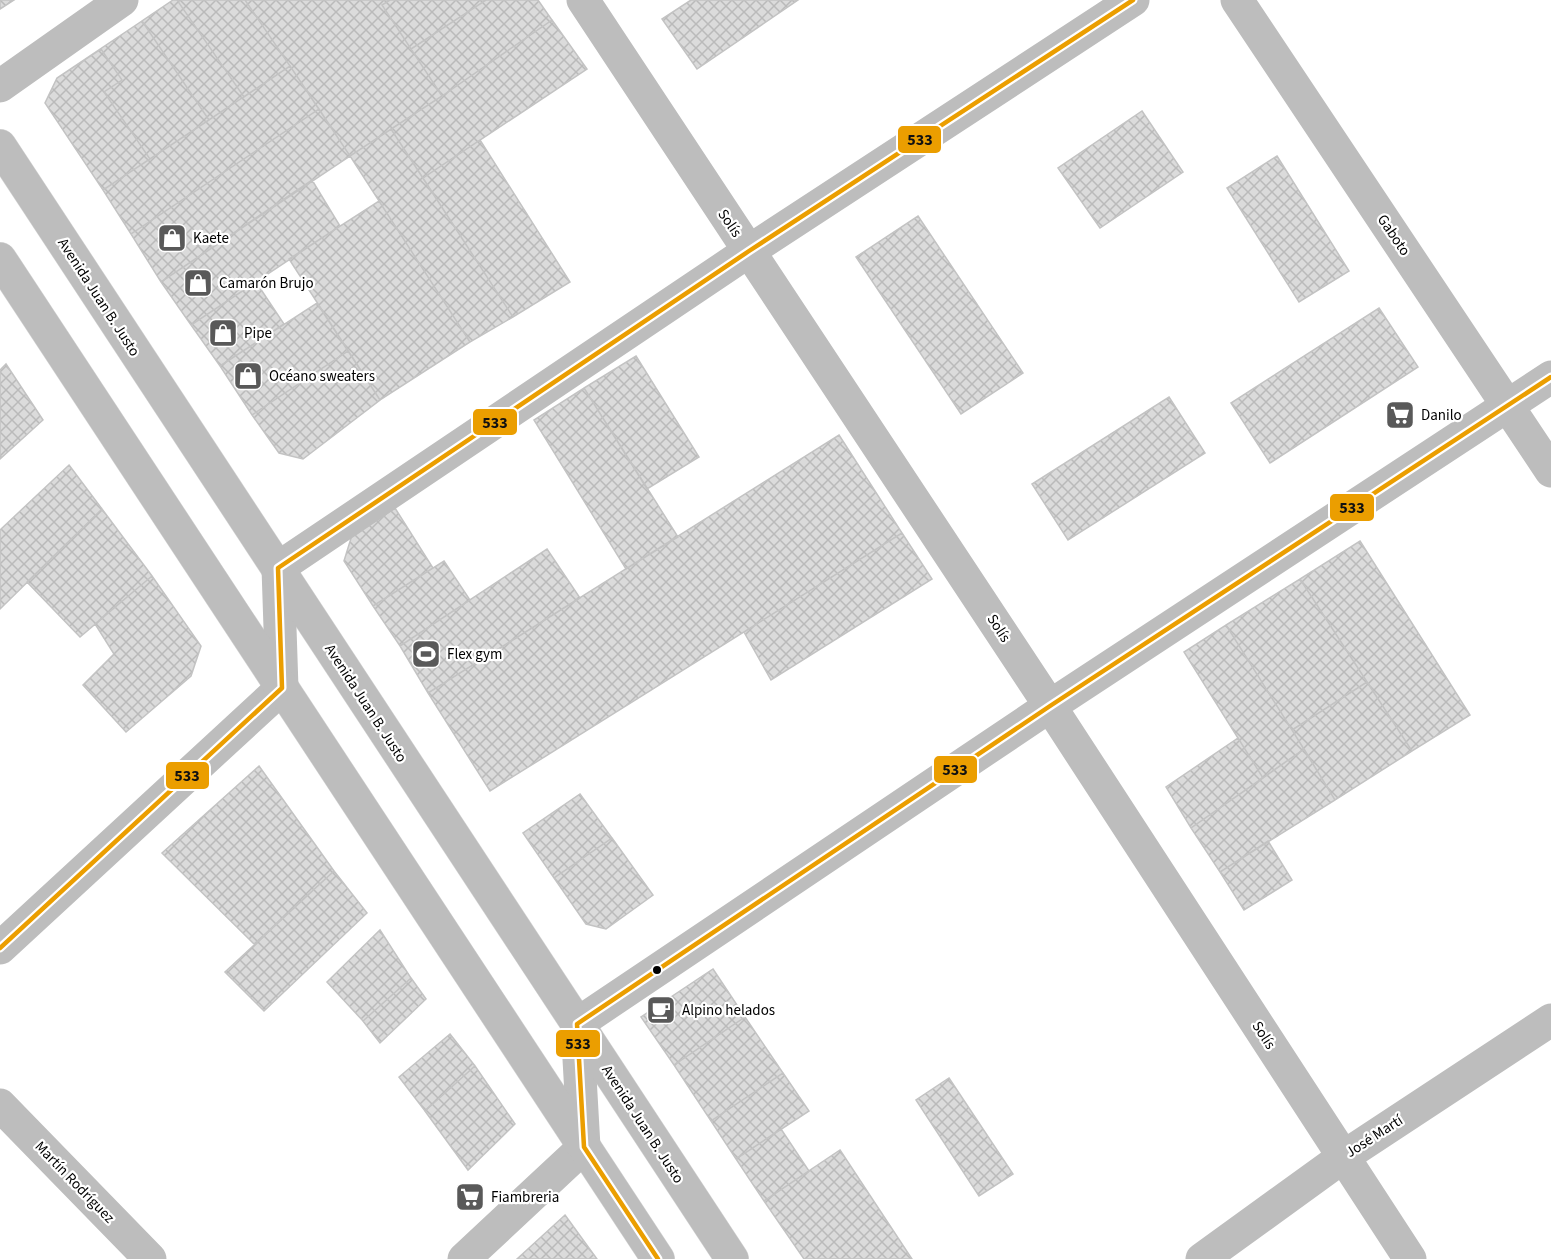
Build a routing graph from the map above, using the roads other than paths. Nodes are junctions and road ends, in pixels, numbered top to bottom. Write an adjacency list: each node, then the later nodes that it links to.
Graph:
1 (122, 0): 5 (street)
2 (583, 0): 7 (street, Solís)
3 (1133, 0): 7 (street)
4 (1237, 0): 10 (street, Gaboto)
5 (0, 86)
6 (0, 146): 12 (street, Avenida Juan B. Justo)
7 (749, 251): 12 (street); 14 (street, Solís)
8 (0, 259): 13 (street)
9 (1551, 377): 10 (street)
10 (1508, 405): 11 (street, Gaboto); 14 (street)
11 (1551, 471)
12 (278, 568): 13 (street); 17 (street, Avenida Juan B. Justo)
13 (282, 688): 15 (street); 19 (street)
14 (1050, 706): 17 (street); 20 (street, Solís)
15 (0, 948)
16 (1551, 1020): 20 (street, José Martí)
17 (577, 1024): 19 (street); 24 (street, Avenida Juan B. Justo)
18 (0, 1105): 21 (street, Martín Rodríguez)
19 (584, 1147): 22 (street); 23 (street)
20 (1343, 1157): 25 (street, José Martí); 26 (street, Solís)
21 (150, 1259)
22 (464, 1259)
23 (658, 1259)
24 (732, 1259)
25 (1202, 1259)
26 (1410, 1259)

